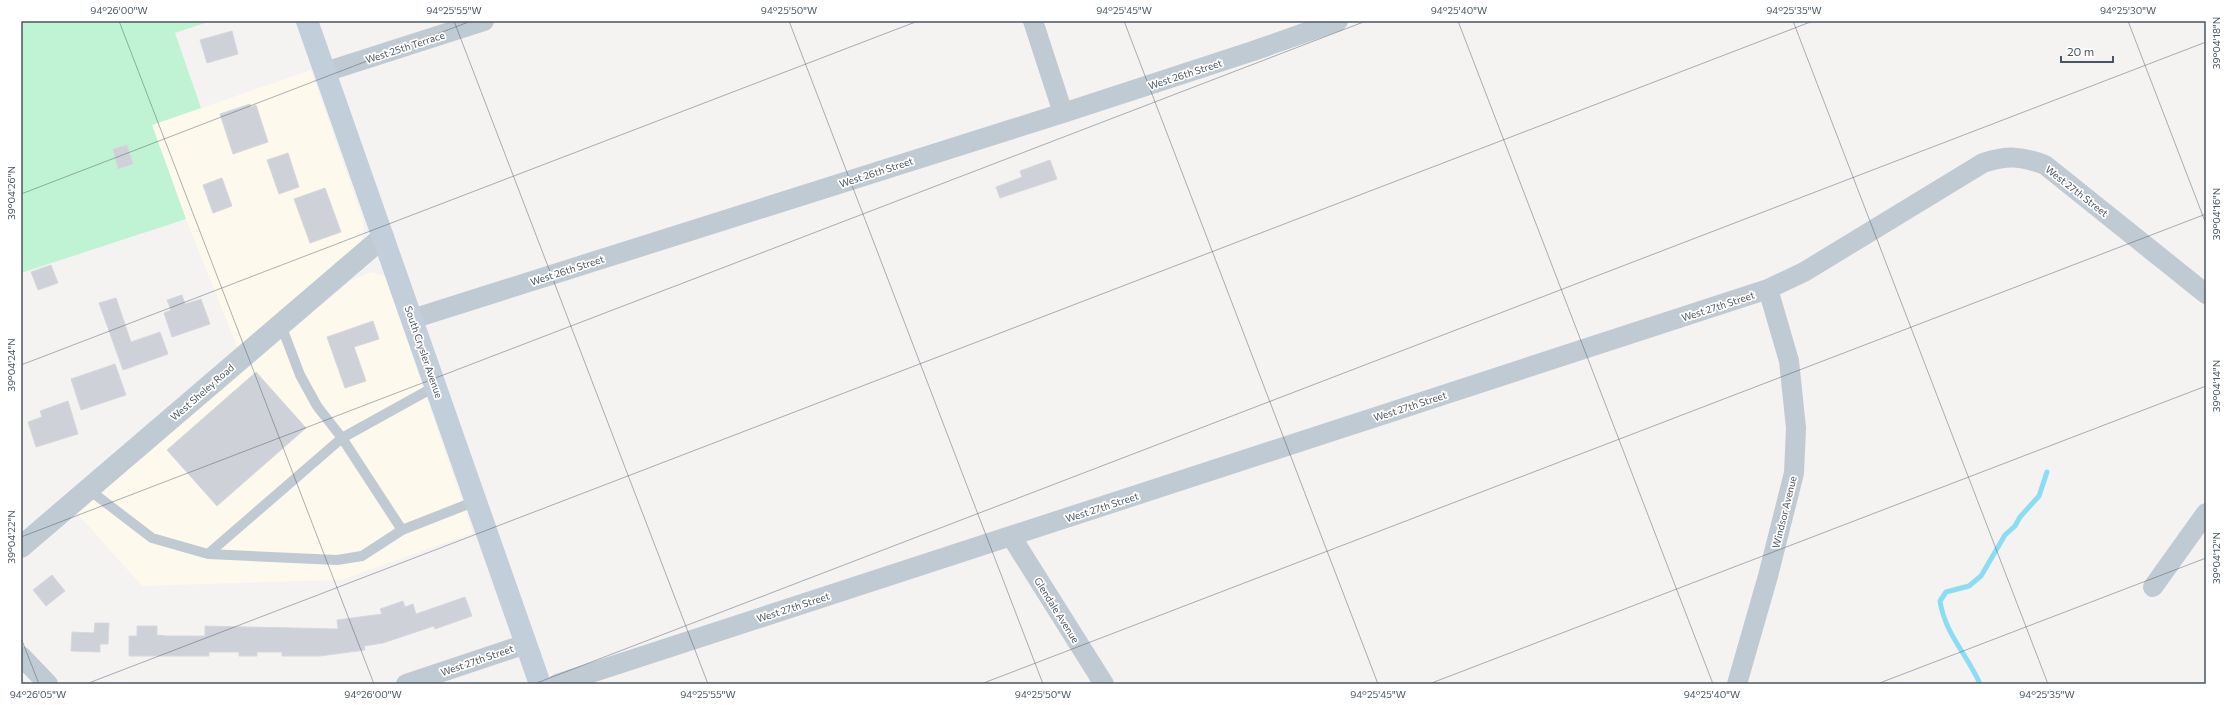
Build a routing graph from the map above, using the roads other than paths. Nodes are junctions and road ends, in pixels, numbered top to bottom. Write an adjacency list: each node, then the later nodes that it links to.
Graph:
1 (307, 21): 5 (main road, South Crysler Avenue)
2 (484, 21): 5 (street, West 25th Terrace)
3 (1033, 21): 6 (street)
4 (1338, 21): 6 (street, West 26th Street)
5 (326, 72): 7 (main road, South Crysler Avenue)
6 (1063, 113): 10 (street, West 26th Street)
7 (383, 237): 10 (main road, South Crysler Avenue); 11 (street, West Sheley Road)
8 (1768, 289): 9 (street, West 27th Street); 18 (street, West 27th Street); 29 (street, Windsor Avenue)
9 (2206, 294)
10 (412, 319): 12 (main road, South Crysler Avenue)
11 (281, 325): 13 (lane); 14 (street, West Sheley Road)
12 (436, 386): 13 (lane); 15 (main road, South Crysler Avenue)
13 (342, 438): 17 (lane); 20 (lane)
14 (88, 489): 19 (street, West Sheley Road); 20 (lane)
15 (476, 501): 17 (lane); 22 (main road, South Crysler Avenue)
16 (2206, 513): 21 (street)
17 (402, 530): 20 (lane)
18 (1011, 536): 27 (street, West 27th Street); 28 (street, Glendale Avenue)
19 (21, 547)
20 (208, 554)
21 (2153, 587)
22 (526, 644): 25 (street, West 27th Street); 26 (main road, South Crysler Avenue)
23 (21, 656): 24 (street)
24 (48, 684)
25 (406, 684)
26 (540, 684)
27 (557, 684)
28 (1104, 684)
29 (1737, 684)

